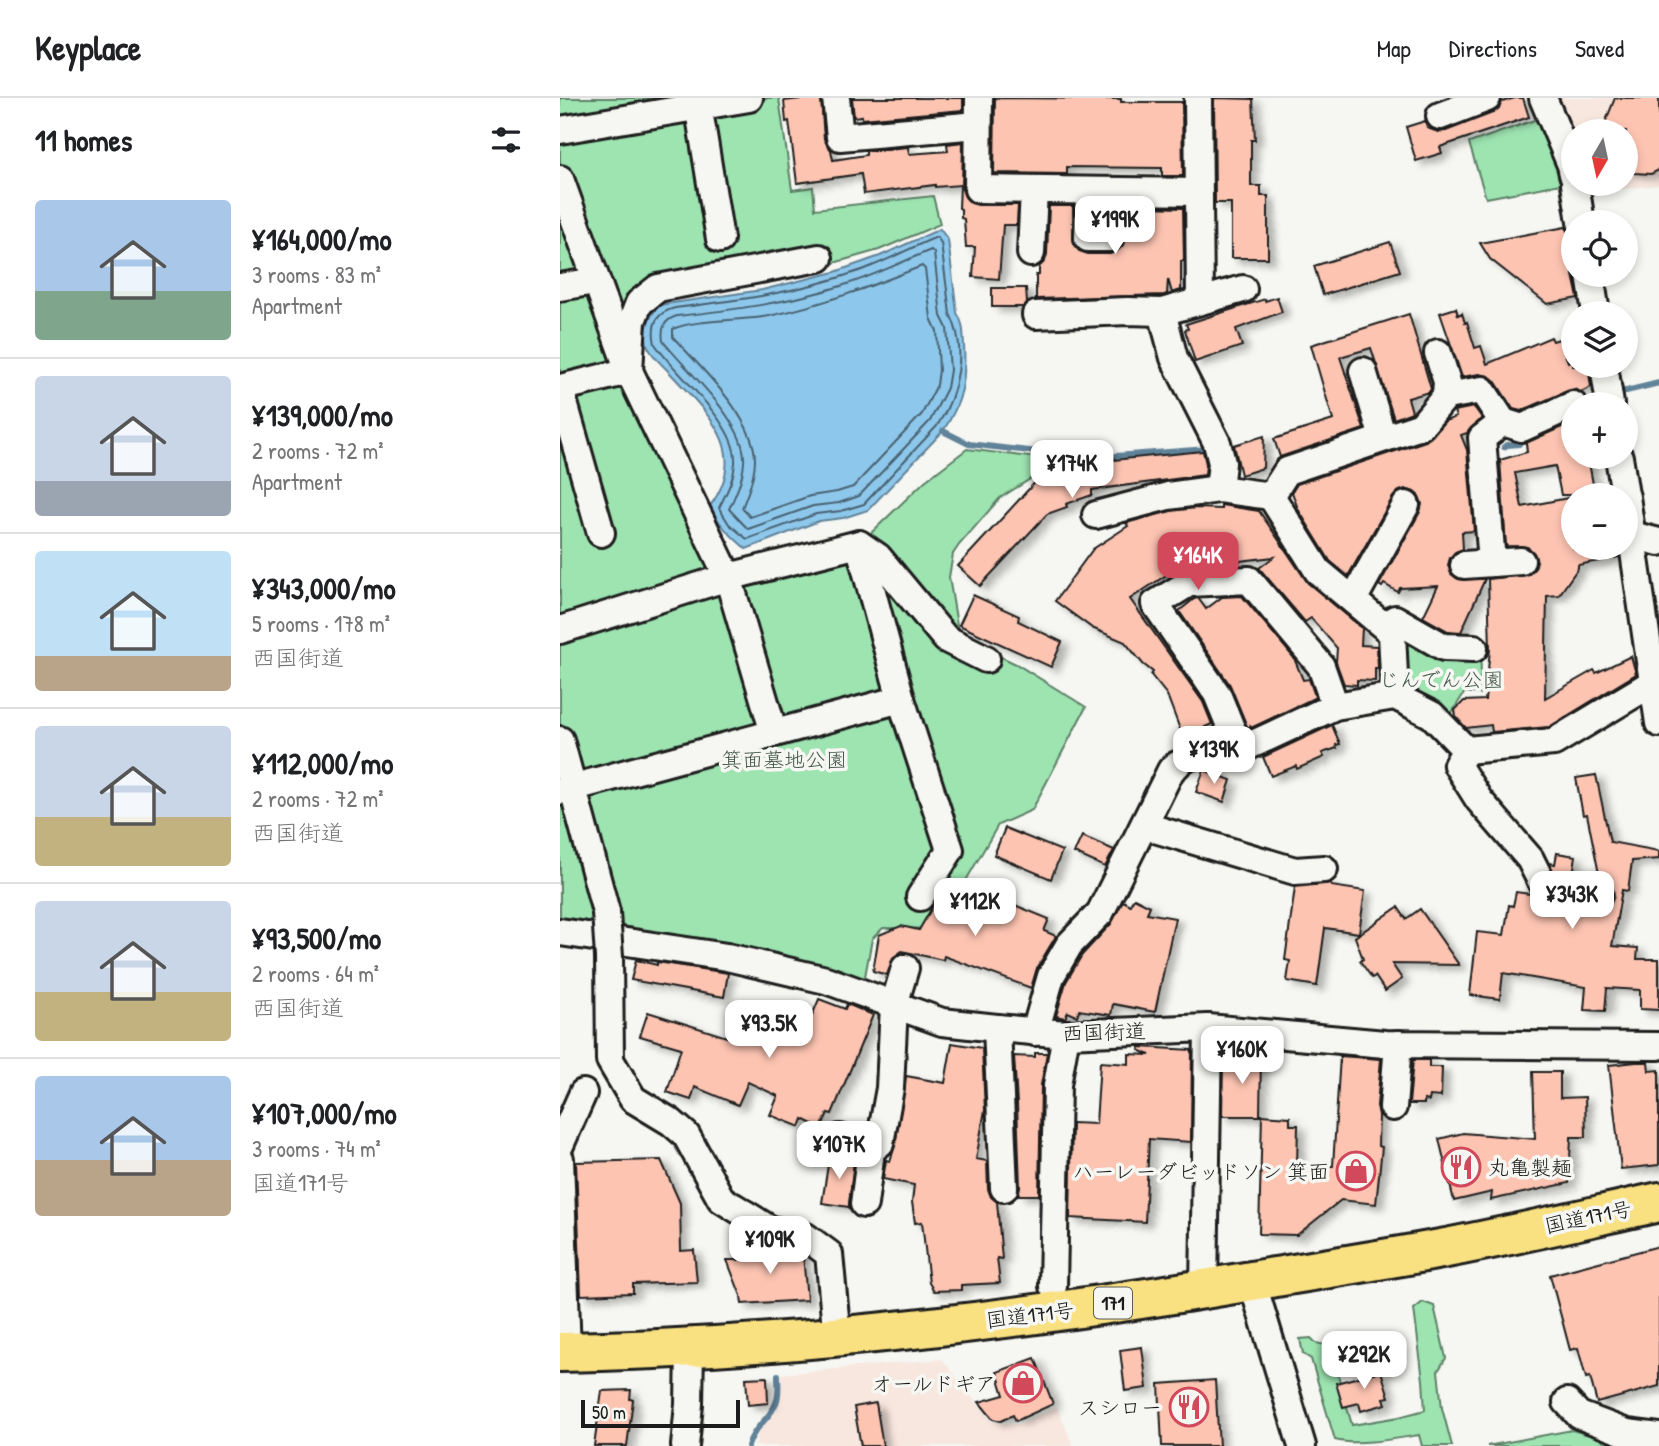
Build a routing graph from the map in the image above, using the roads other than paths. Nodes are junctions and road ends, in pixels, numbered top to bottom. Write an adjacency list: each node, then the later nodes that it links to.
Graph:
1 (749, 98): 7 (street)
2 (836, 98): 9 (street)
3 (979, 98): 9 (street)
4 (1198, 98): 15 (street)
5 (1487, 98): 8 (street)
6 (1543, 98): 11 (street)
7 (698, 102): 10 (street); 17 (street)
8 (1440, 116)
9 (978, 125): 13 (street)
10 (560, 130)
11 (1561, 140)
12 (560, 179): 20 (street)
13 (1034, 190): 14 (street); 18 (street)
14 (1089, 191): 15 (street); 16 (street)
15 (1198, 192): 23 (street)
16 (1109, 238)
17 (720, 239)
18 (1031, 253)
19 (819, 258): 27 (street)
20 (596, 281): 21 (street); 27 (street)
21 (560, 287)
22 (1243, 289): 23 (street)
23 (1200, 299): 24 (street)
24 (1162, 312): 25 (street); 34 (street)
25 (1036, 315)
26 (1438, 353): 30 (street)
27 (629, 371): 29 (street); 46 (street)
28 (1363, 371): 33 (street)
29 (560, 388): 38 (street)
30 (1446, 396): 32 (street); 33 (street)
31 (1561, 410): 32 (street)
32 (1503, 422): 44 (street)
33 (1383, 438): 35 (street)
34 (1219, 489): 35 (street); 37 (street)
35 (1271, 496): 47 (street)
36 (1406, 505): 47 (street)
37 (1096, 515)
38 (601, 533)
39 (1638, 537): 40 (street)
40 (1659, 542)
41 (859, 544): 46 (street); 51 (street); 54 (street)
42 (1636, 560): 52 (street)
43 (1521, 561): 44 (street)
44 (1492, 563): 45 (street)
45 (1464, 565)
46 (728, 577): 48 (street); 57 (street)
47 (1353, 600): 49 (street)
48 (560, 630)
49 (1392, 633): 50 (street); 53 (street)
50 (1474, 648)
51 (986, 659)
52 (1654, 682): 56 (street); 60 (street)
53 (1395, 696): 55 (street); 60 (street)
54 (901, 699): 57 (street); 65 (street)
55 (1335, 706): 59 (street); 59 (street)
56 (1659, 723)
57 (774, 733): 61 (street)
58 (560, 740): 61 (street)
59 (1240, 750): 62 (street)
60 (1466, 750): 64 (street)
61 (566, 789): 87 (street, bridge)
62 (1145, 826): 63 (street); 71 (street)
63 (1324, 869)
64 (1598, 894)
65 (920, 897)
66 (560, 932): 68 (street, 西国街道)
67 (905, 968): 68 (street)
68 (894, 1005): 69 (street, 西国街道); 79 (street)
69 (997, 1028): 71 (street, 西国街道); 81 (street)
70 (1208, 1028): 72 (street, 西国街道); 73 (street, 西国街道); 86 (street)
71 (1035, 1032): 72 (street, 西国街道)
72 (1066, 1034): 85 (street)
73 (1398, 1044): 74 (street, 西国街道); 76 (street)
74 (1659, 1046)
75 (583, 1094): 78 (street)
76 (1393, 1107)
77 (840, 1138): 79 (street)
78 (560, 1145)
79 (871, 1150): 83 (street)
80 (560, 1159): 89 (street)
81 (1004, 1188)
82 (1659, 1202): 84 (highway, 国道171号 / 171)
83 (864, 1204)
84 (1252, 1281): 86 (highway, 国道171号 / 171); 93 (street)
85 (1052, 1286)
86 (1204, 1290): 87 (highway, 国道171号 / 171)
87 (837, 1338): 88 (highway, 国道171号 / 171)
88 (690, 1349): 89 (highway, 国道171号 / 171); 92 (street)
89 (563, 1352)
90 (1567, 1402): 91 (street)
91 (1659, 1437)
92 (685, 1446)
93 (1302, 1446)

